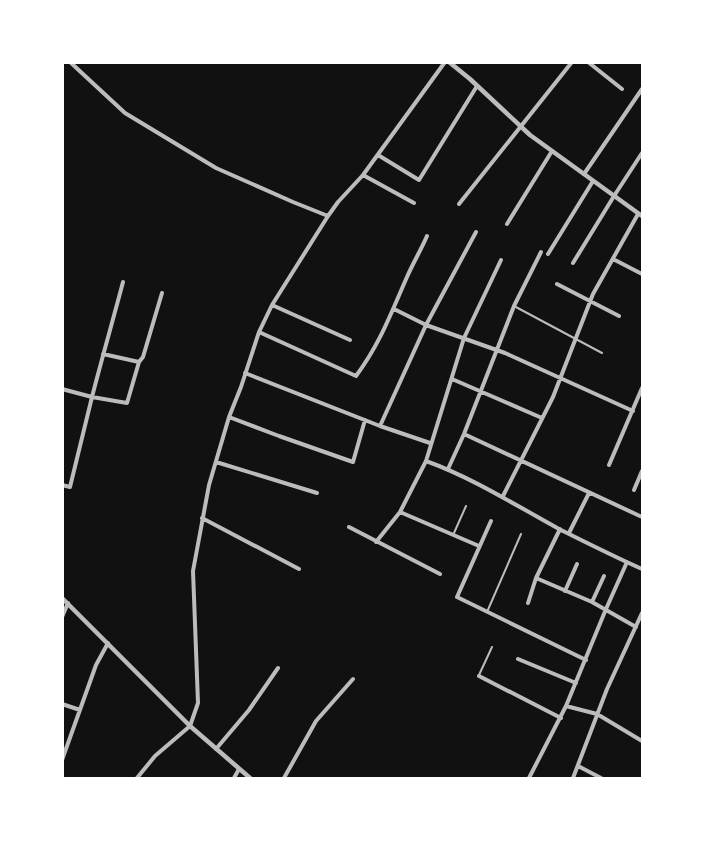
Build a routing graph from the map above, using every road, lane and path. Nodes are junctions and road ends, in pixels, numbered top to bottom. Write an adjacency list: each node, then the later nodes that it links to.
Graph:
1 (70, 62): 19 (street)
2 (447, 62): 5 (street); 11 (street)
3 (572, 62): 8 (street)
4 (588, 62): 6 (street)
5 (477, 86): 8 (street); 11 (street)
6 (622, 89)
7 (642, 90): 12 (street)
8 (521, 126): 9 (street); 17 (street)
9 (552, 151): 12 (street); 20 (street)
10 (642, 153): 15 (street)
11 (378, 156): 13 (street)
12 (584, 174): 14 (street)
13 (363, 175): 16 (street); 19 (street)
14 (593, 181): 15 (street); 24 (street)
15 (614, 196): 18 (street); 27 (street)
16 (414, 203)
17 (459, 204)
18 (640, 215): 25 (street)
19 (328, 216): 33 (street)
20 (507, 224)
21 (476, 232): 37 (street)
22 (427, 236): 35 (street)
23 (541, 252): 34 (street)
24 (548, 254)
25 (613, 259): 28 (street); 32 (street)
26 (501, 260): 39 (street)
27 (573, 263)
28 (642, 274)
29 (123, 282): 44 (street)
30 (557, 284): 32 (street)
31 (162, 293): 45 (street)
32 (590, 302): 36 (street); 40 (street)
33 (272, 305): 38 (street); 41 (street)
34 (514, 306): 40 (lane); 42 (street)
35 (394, 309): 37 (street); 38 (street)
36 (619, 316)
37 (426, 324): 39 (street); 57 (street)
38 (259, 332): 46 (street)
39 (464, 338): 42 (street); 48 (street)
40 (576, 338): 43 (lane); 47 (street)
41 (350, 340)
42 (497, 351): 47 (street); 51 (street)
43 (602, 353)
44 (103, 354): 45 (street); 52 (street)
45 (139, 362): 52 (street)
46 (245, 373): 54 (street); 56 (street)
47 (560, 378): 53 (street); 55 (street)
48 (452, 379): 51 (street); 59 (street)
49 (62, 389): 52 (street)
50 (642, 390): 53 (street)
51 (481, 391): 55 (street); 58 (street)
52 (92, 397): 66 (street)
53 (633, 411): 63 (street)
54 (229, 417): 56 (street); 62 (street)
55 (542, 418): 60 (street)
56 (365, 420): 57 (street)
57 (380, 426): 59 (street)
58 (464, 434): 60 (street); 64 (street)
59 (430, 443): 61 (street)
60 (520, 460): 69 (street); 70 (street)
61 (426, 461): 64 (street); 72 (street)
62 (216, 462): 68 (street); 74 (street)
63 (609, 465)
64 (448, 469): 70 (street)
65 (642, 471): 67 (street)
66 (62, 485)
67 (634, 490)
68 (317, 493)
69 (589, 493): 73 (street); 78 (street)
70 (502, 496): 77 (street)
71 (466, 506): 79 (lane)
72 (400, 512): 79 (street); 81 (street)
73 (642, 517)
74 (202, 518): 85 (street); 113 (street)
75 (491, 521): 82 (street)
76 (349, 527): 81 (street)
77 (560, 529): 78 (street); 89 (street)
78 (569, 533): 83 (street)
79 (454, 534): 82 (street)
80 (521, 534): 96 (lane)
81 (376, 542): 87 (street)
82 (479, 546): 96 (street)
83 (627, 562): 86 (street); 95 (street)
84 (577, 564): 90 (street)
85 (299, 569)
86 (642, 569)
87 (440, 574)
88 (604, 576): 93 (street)
89 (536, 578): 90 (street); 94 (street)
90 (565, 591): 93 (street)
91 (62, 598): 92 (street)
92 (68, 602): 98 (street); 100 (street)
93 (592, 602): 95 (street)
94 (528, 603)
95 (606, 609): 99 (street); 103 (street)
96 (487, 613): 103 (street)
97 (642, 613): 99 (street)
98 (62, 617)
99 (636, 628): 111 (street)
100 (108, 643): 110 (street); 113 (street)
101 (492, 647): 105 (lane)
102 (518, 659): 107 (street)
103 (586, 660): 107 (street)
104 (278, 668): 115 (street)
105 (479, 676): 112 (street)
106 (353, 679): 122 (street)
107 (576, 683): 109 (street)
108 (62, 704): 110 (street)
109 (566, 706): 111 (street); 112 (street)
110 (80, 710): 116 (street)
111 (598, 714): 114 (street); 117 (street)
112 (561, 718): 123 (street)
113 (190, 726): 115 (street); 119 (street)
114 (642, 741)
115 (216, 749): 118 (street)
116 (62, 760)
117 (578, 766): 124 (street); 125 (street)
118 (239, 770): 120 (street); 121 (street)
119 (137, 778)
120 (234, 778)
121 (250, 778)
122 (284, 778)
123 (529, 778)
124 (573, 778)
125 (601, 778)

